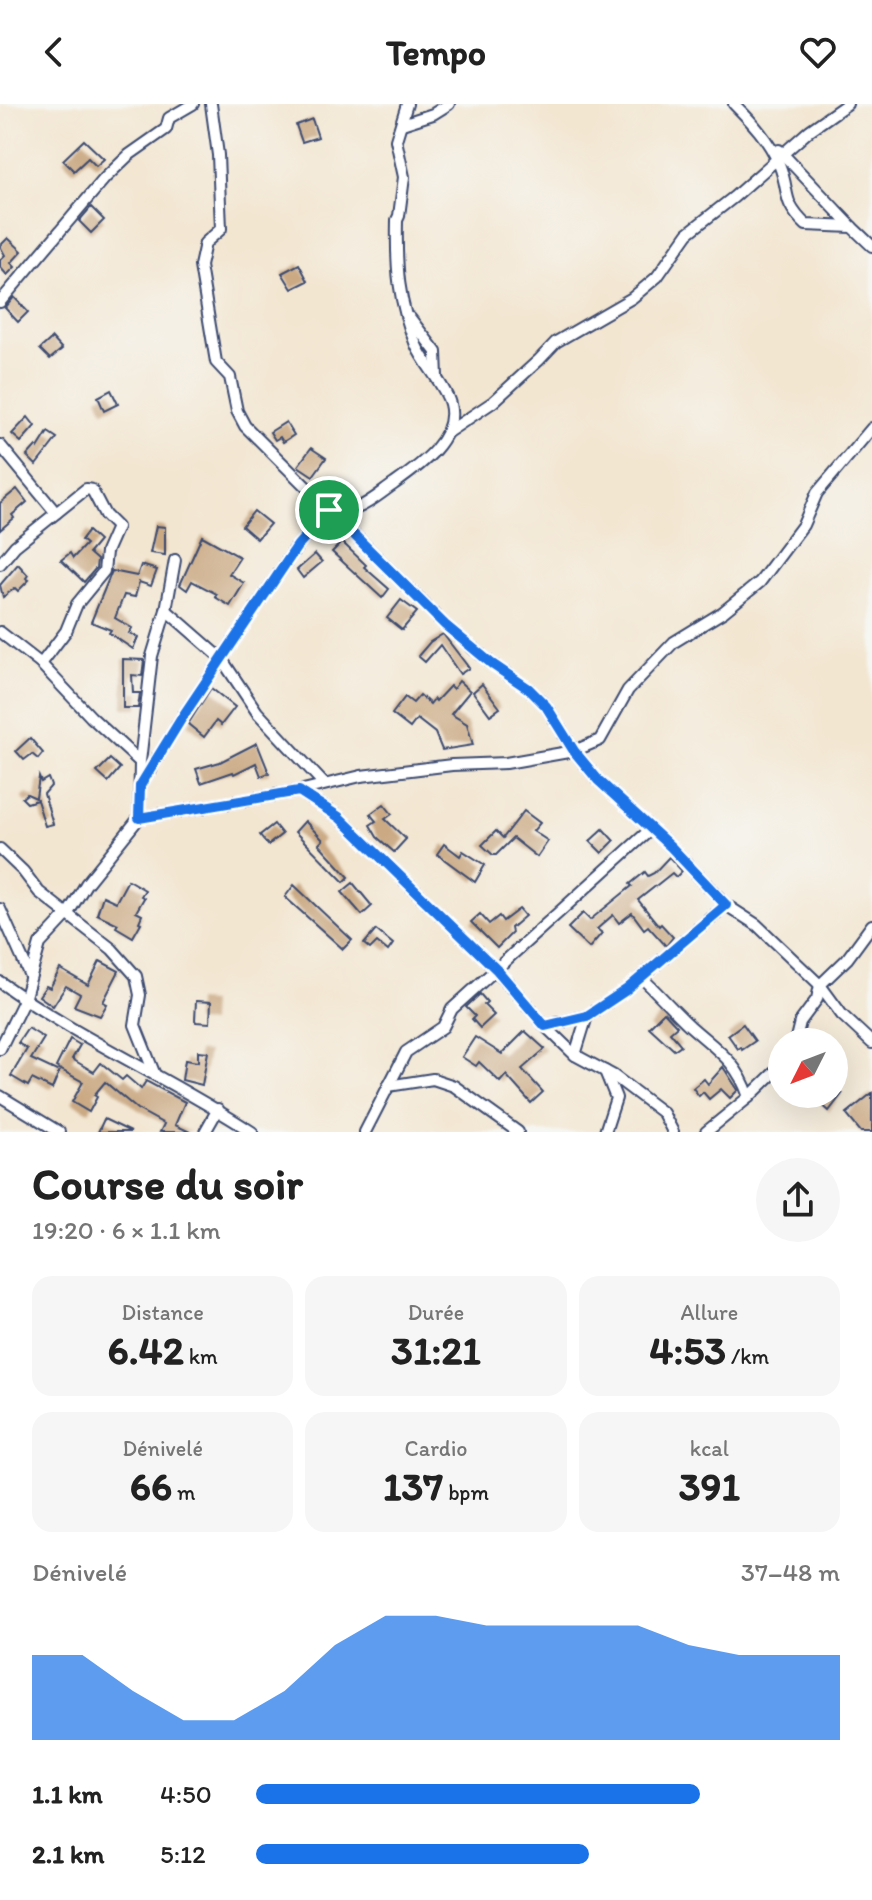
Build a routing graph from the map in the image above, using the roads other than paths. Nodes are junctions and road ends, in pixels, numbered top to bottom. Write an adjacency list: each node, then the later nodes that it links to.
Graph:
1 (193, 104): 11 (street)
2 (211, 104): 15 (street)
3 (407, 104): 7 (street)
4 (449, 104): 7 (street)
5 (734, 104): 8 (street)
6 (847, 104): 8 (street)
7 (402, 124): 13 (street)
8 (780, 157): 9 (street); 9 (street); 13 (street)
9 (852, 227): 10 (street)
10 (872, 246)
11 (0, 302)
12 (872, 428): 23 (street)
13 (448, 432): 15 (street)
14 (0, 445): 16 (street)
15 (329, 510): 21 (street); 23 (street)
16 (56, 513): 18 (street); 22 (street)
17 (175, 560): 19 (street)
18 (0, 564)
19 (166, 610): 21 (street); 24 (street)
20 (0, 632): 22 (street)
21 (221, 658): 25 (street); 26 (street)
22 (41, 664): 24 (street)
23 (574, 751): 25 (street); 29 (street)
24 (140, 762): 26 (street)
25 (324, 784): 27 (street)
26 (140, 786): 28 (street)
27 (299, 791): 28 (street); 35 (street)
28 (139, 818): 33 (street)
29 (651, 829): 31 (street); 35 (street)
30 (0, 849): 33 (street)
31 (726, 905): 37 (street); 39 (street)
32 (0, 909): 36 (street)
33 (67, 915): 36 (street); 48 (street)
34 (872, 925): 39 (street)
35 (497, 970): 42 (street); 50 (street)
36 (30, 977): 40 (street)
37 (641, 977): 41 (street); 52 (street)
38 (0, 982): 40 (street)
39 (820, 985): 43 (street); 44 (street)
40 (24, 1000): 45 (street); 48 (street)
41 (587, 1016): 42 (street); 46 (street)
42 (545, 1026): 46 (street)
43 (798, 1028)
44 (872, 1043)
45 (0, 1049)
46 (575, 1055): 47 (street)
47 (605, 1071): 59 (street); 60 (street)
48 (155, 1075): 53 (street)
49 (768, 1079): 52 (street)
50 (388, 1086): 57 (street); 58 (street)
51 (0, 1096): 54 (street)
52 (749, 1097): 61 (street)
53 (218, 1109): 55 (street); 56 (street)
54 (59, 1132)
55 (205, 1132)
56 (252, 1132)
57 (365, 1132)
58 (518, 1132)
59 (605, 1132)
60 (673, 1132)
61 (706, 1132)

